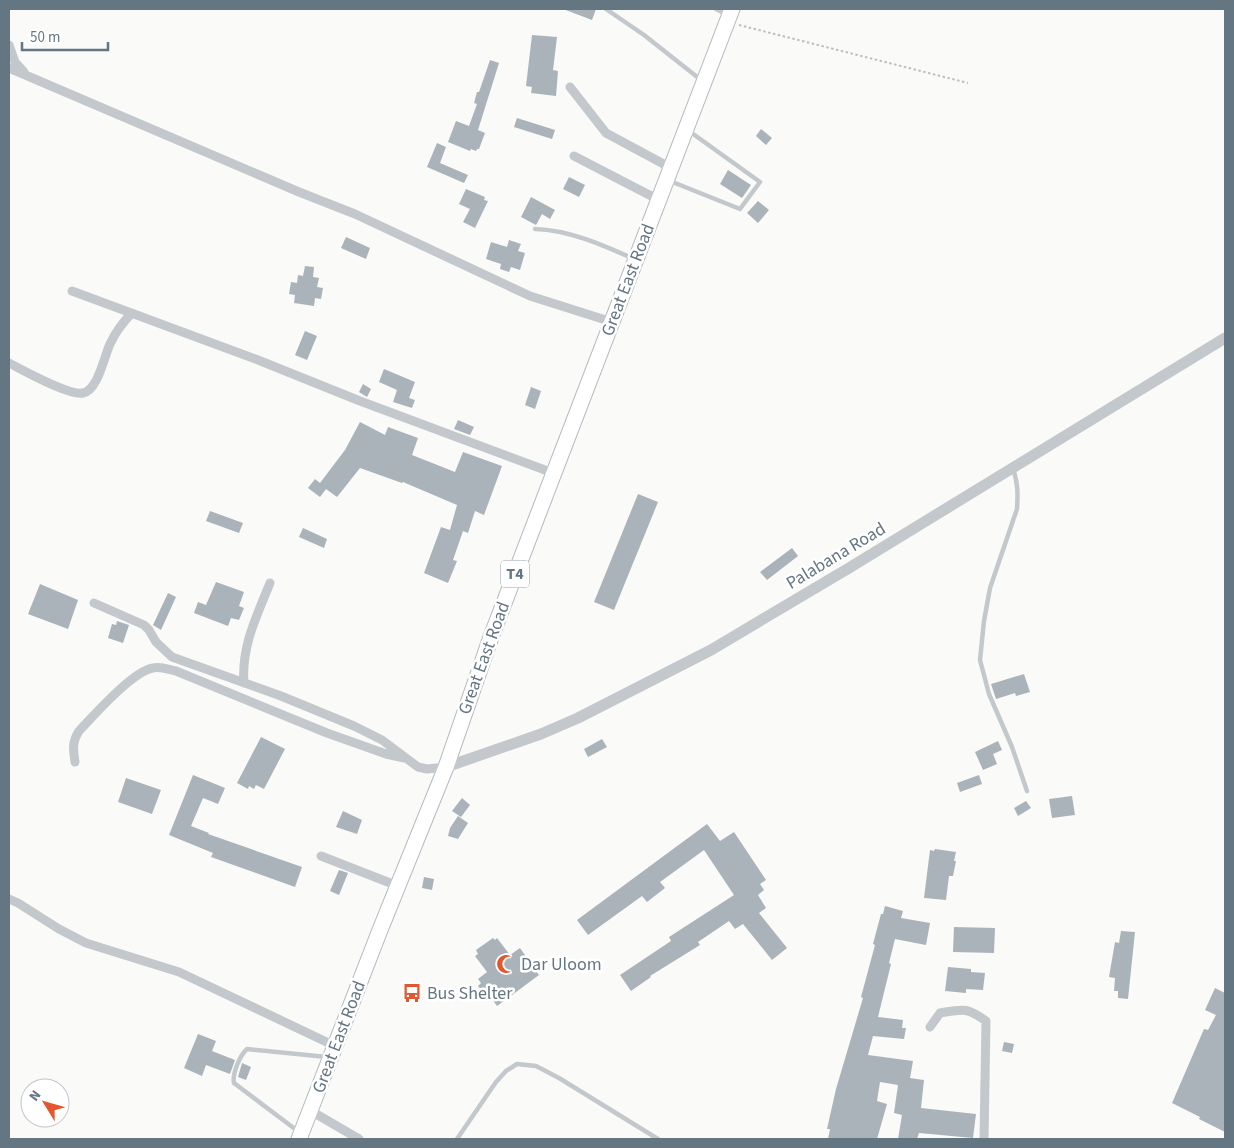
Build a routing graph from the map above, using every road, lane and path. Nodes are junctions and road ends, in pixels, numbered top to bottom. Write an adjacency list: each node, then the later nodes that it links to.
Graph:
1 (606, 9): 6 (lane)
2 (726, 14): 6 (highway, Great East Road / T4); 7 (path)
3 (9, 45): 5 (street)
4 (9, 68): 5 (street)
5 (25, 74): 17 (street)
6 (704, 82): 9 (highway, Great East Road / T4)
7 (968, 83)
8 (570, 87): 11 (street)
9 (686, 128): 11 (highway, Great East Road / T4); 11 (lane)
10 (574, 156): 12 (street)
11 (669, 174): 12 (highway, Great East Road / T4)
12 (658, 200): 14 (highway, Great East Road / T4)
13 (535, 230): 14 (lane)
14 (636, 259): 17 (highway, Great East Road / T4)
15 (72, 291): 16 (street)
16 (132, 312): 19 (street); 21 (street)
17 (612, 322): 21 (highway, Great East Road / T4)
18 (1225, 338): 20 (street, Palabana Road)
19 (9, 363)
20 (1013, 468): 27 (street, Palabana Road); 28 (lane)
21 (553, 474): 27 (highway, Great East Road / T4)
22 (270, 583): 24 (street)
23 (94, 603): 24 (street)
24 (244, 683): 25 (street)
25 (404, 758): 26 (street); 27 (street)
26 (76, 762)
27 (446, 767): 30 (highway, Great East Road / T4)
28 (1027, 791)
29 (321, 856): 30 (street)
30 (398, 886): 33 (highway, Great East Road / T4)
31 (9, 899): 33 (street)
32 (930, 1027): 39 (street)
33 (333, 1052): 34 (highway, Great East Road / T4); 35 (lane)
34 (311, 1110): 35 (highway, Great East Road / T4); 36 (street)
35 (300, 1137)
36 (359, 1139)
37 (456, 1139): 38 (lane)
38 (658, 1139)
39 (984, 1139)

